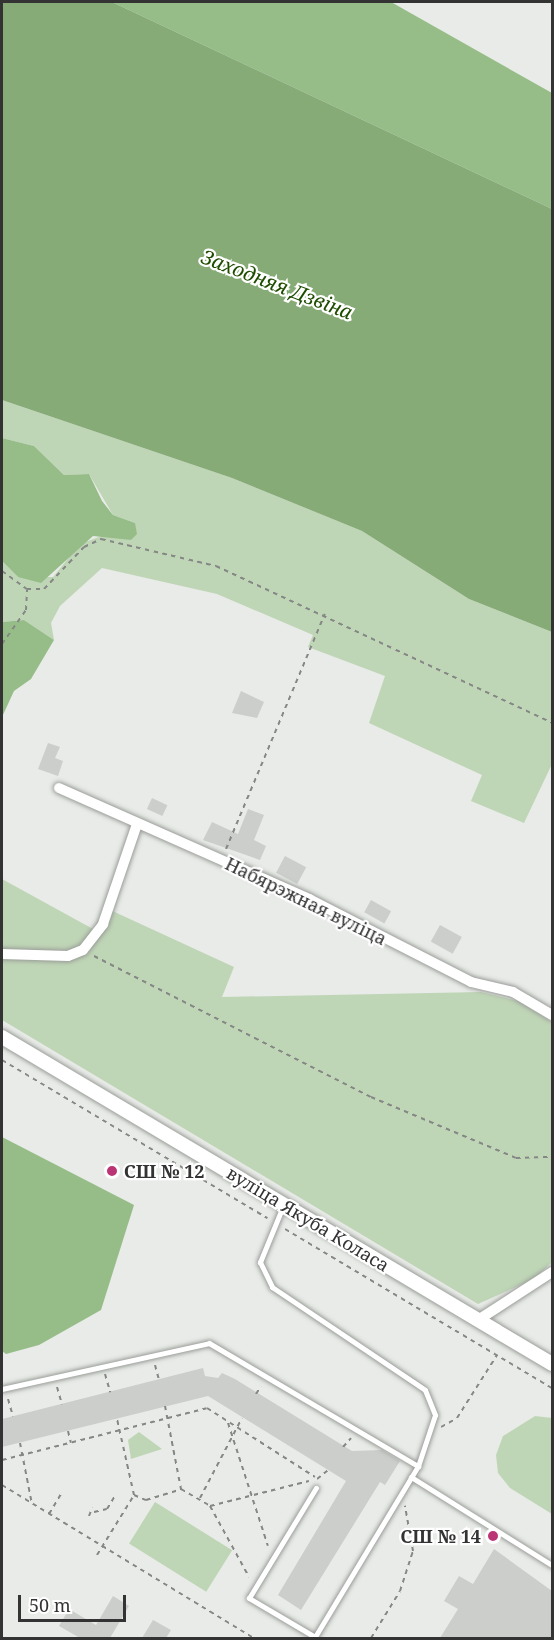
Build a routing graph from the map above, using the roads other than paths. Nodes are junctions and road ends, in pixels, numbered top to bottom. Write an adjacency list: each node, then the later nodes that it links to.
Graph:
1 (59, 788): 2 (street, Набярэжная вуліца)
2 (137, 824): 3 (street); 4 (street, Набярэжная вуліца)
3 (2, 954)
4 (552, 1015)
5 (2, 1036): 6 (street, вуліца Якуба Коласа)
6 (284, 1205): 8 (street, вуліца Якуба Коласа); 11 (lane)
7 (552, 1272): 8 (street)
8 (478, 1320): 9 (street, вуліца Якуба Коласа)
9 (552, 1364)
10 (4, 1389): 11 (lane)
11 (418, 1466): 12 (lane)
12 (411, 1478): 13 (lane); 14 (lane)
13 (316, 1488)
14 (552, 1565)

